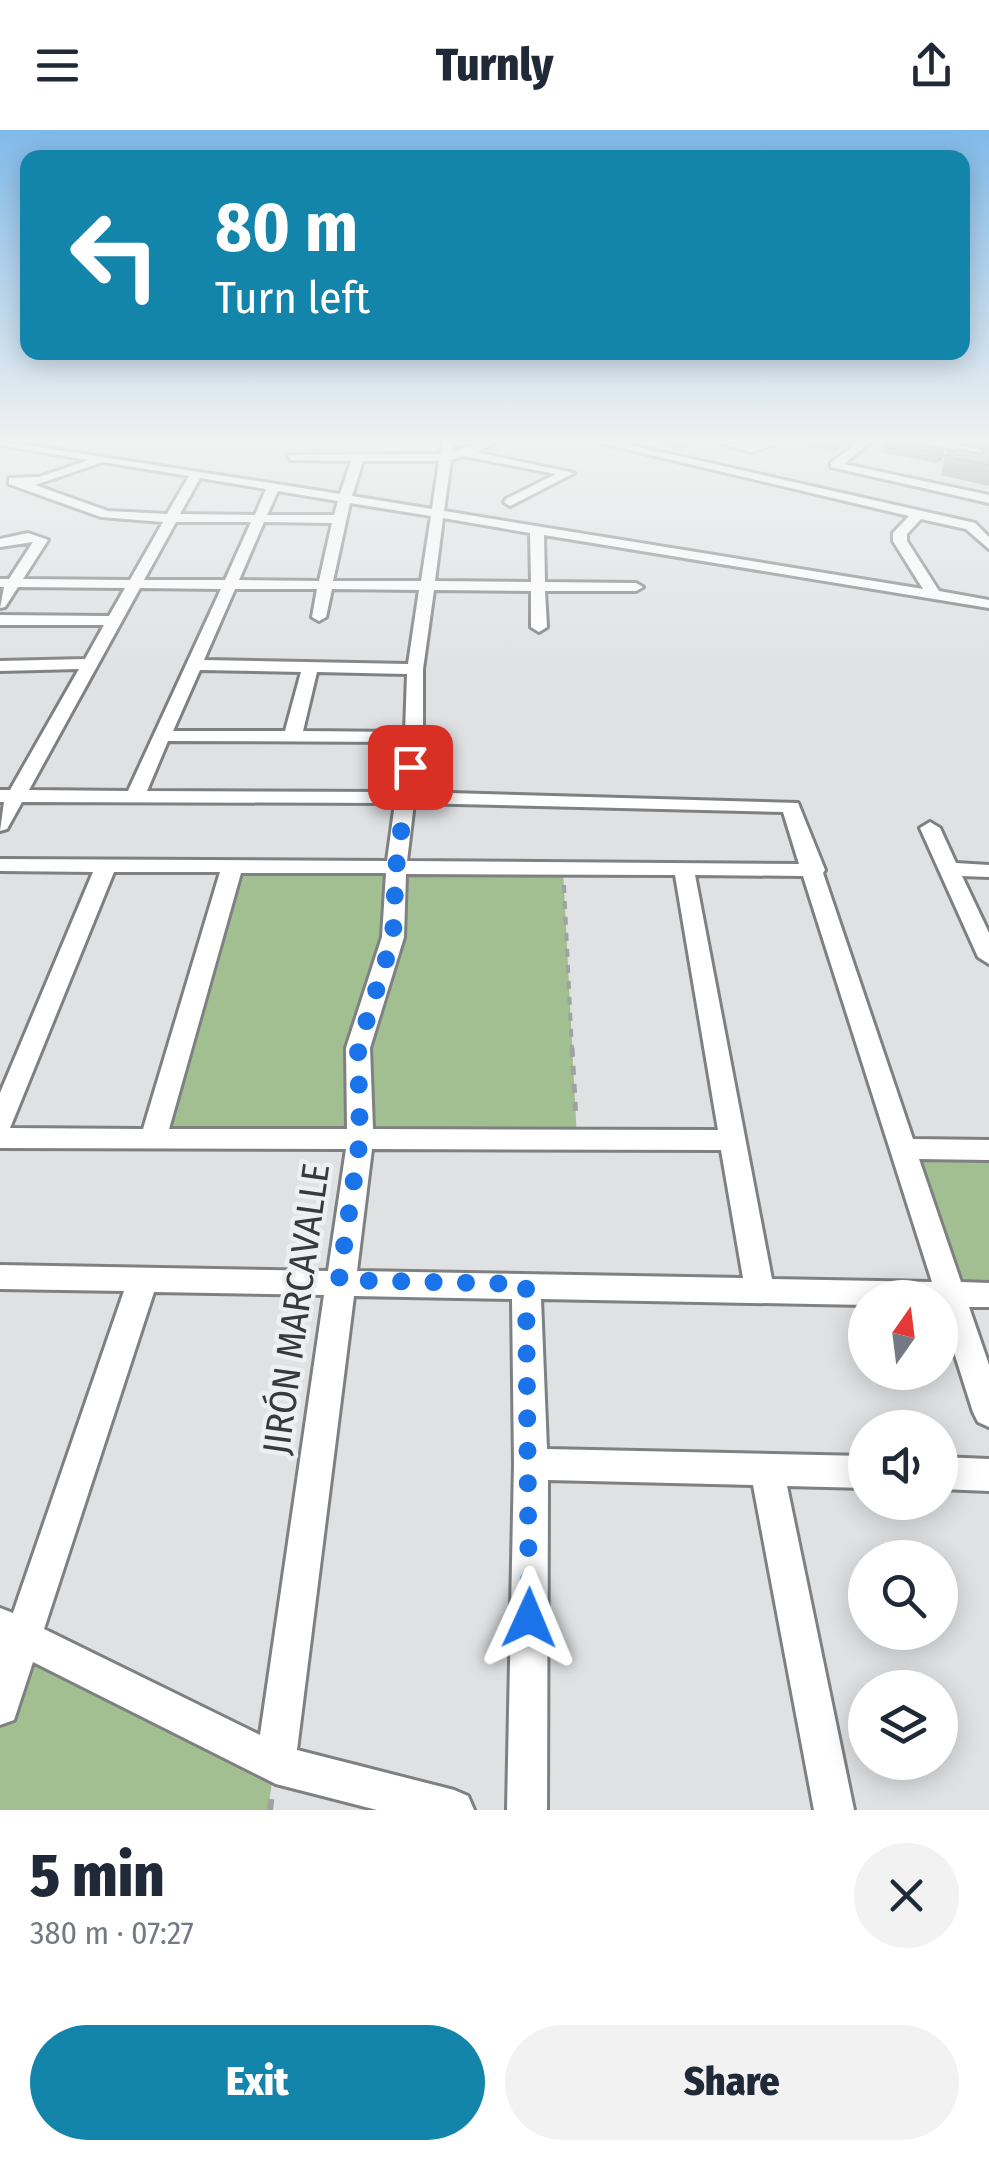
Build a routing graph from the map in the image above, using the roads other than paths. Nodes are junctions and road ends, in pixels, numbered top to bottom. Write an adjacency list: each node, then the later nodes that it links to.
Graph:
1 (170, 519): 12 (street)
2 (258, 519): 13 (street)
3 (339, 519): 14 (street)
4 (439, 519): 15 (street, JIRÓN MARCAVALLE)
5 (473, 519): 8 (street)
6 (912, 519): 18 (street)
7 (940, 519): 10 (street)
8 (538, 530): 16 (street); 18 (street)
9 (0, 543): 11 (street)
10 (989, 545)
11 (7, 583): 12 (street); 19 (street)
12 (135, 584): 13 (street); 23 (street)
13 (229, 584): 14 (street); 26 (street)
14 (328, 585): 15 (street); 21 (street)
15 (430, 586): 16 (street); 29 (street, JIRÓN MARCAVALLE)
16 (539, 586): 17 (street); 24 (street)
17 (636, 586)
18 (935, 597): 20 (street)
19 (0, 604)
20 (989, 604)
21 (319, 617)
22 (0, 620): 23 (street)
23 (114, 622): 25 (street)
24 (538, 627)
25 (90, 664): 27 (street); 33 (street)
26 (193, 665): 28 (street); 30 (street)
27 (0, 666)
28 (310, 668): 29 (street); 31 (street)
29 (415, 669): 32 (street, JIRÓN MARCAVALLE)
30 (163, 736): 31 (street); 34 (street)
31 (293, 736): 32 (street)
32 (414, 737): 35 (street, JIRÓN MARCAVALLE)
33 (8, 796): 34 (street); 36 (street)
34 (136, 796): 35 (street)
35 (407, 797): 41 (street, JIRÓN MARCAVALLE); 44 (street)
36 (0, 825)
37 (930, 828): 43 (street)
38 (0, 865): 39 (street)
39 (106, 866): 40 (street); 47 (street)
40 (232, 866): 41 (street); 49 (street)
41 (396, 868): 42 (street); 50 (street, JIRÓN MARCAVALLE)
42 (684, 869): 44 (street); 51 (street)
43 (948, 869): 45 (street); 46 (street)
44 (815, 870): 52 (street)
45 (989, 871)
46 (989, 956)
47 (0, 1123)
48 (0, 1138): 49 (street)
49 (152, 1138): 50 (street)
50 (360, 1139): 51 (street); 56 (street, JIRÓN MARCAVALLE)
51 (733, 1140): 59 (street)
52 (904, 1150): 53 (street); 57 (street)
53 (989, 1150)
54 (0, 1276): 55 (street)
55 (144, 1278): 56 (street); 70 (street)
56 (339, 1280): 58 (street); 72 (street, JIRÓN MARCAVALLE)
57 (945, 1280)
58 (526, 1284): 59 (street); 65 (street)
59 (759, 1288): 60 (street)
60 (848, 1291)
61 (958, 1295): 62 (street)
62 (989, 1296)
63 (958, 1319): 64 (street)
64 (989, 1412)
65 (531, 1464): 66 (street); 74 (street)
66 (767, 1469): 67 (street); 75 (street)
67 (848, 1471)
68 (958, 1474): 69 (street)
69 (989, 1475)
70 (12, 1632): 71 (street); 72 (street)
71 (0, 1706)
72 (276, 1764): 73 (street)
73 (454, 1810)
74 (526, 1810)
75 (834, 1810)

